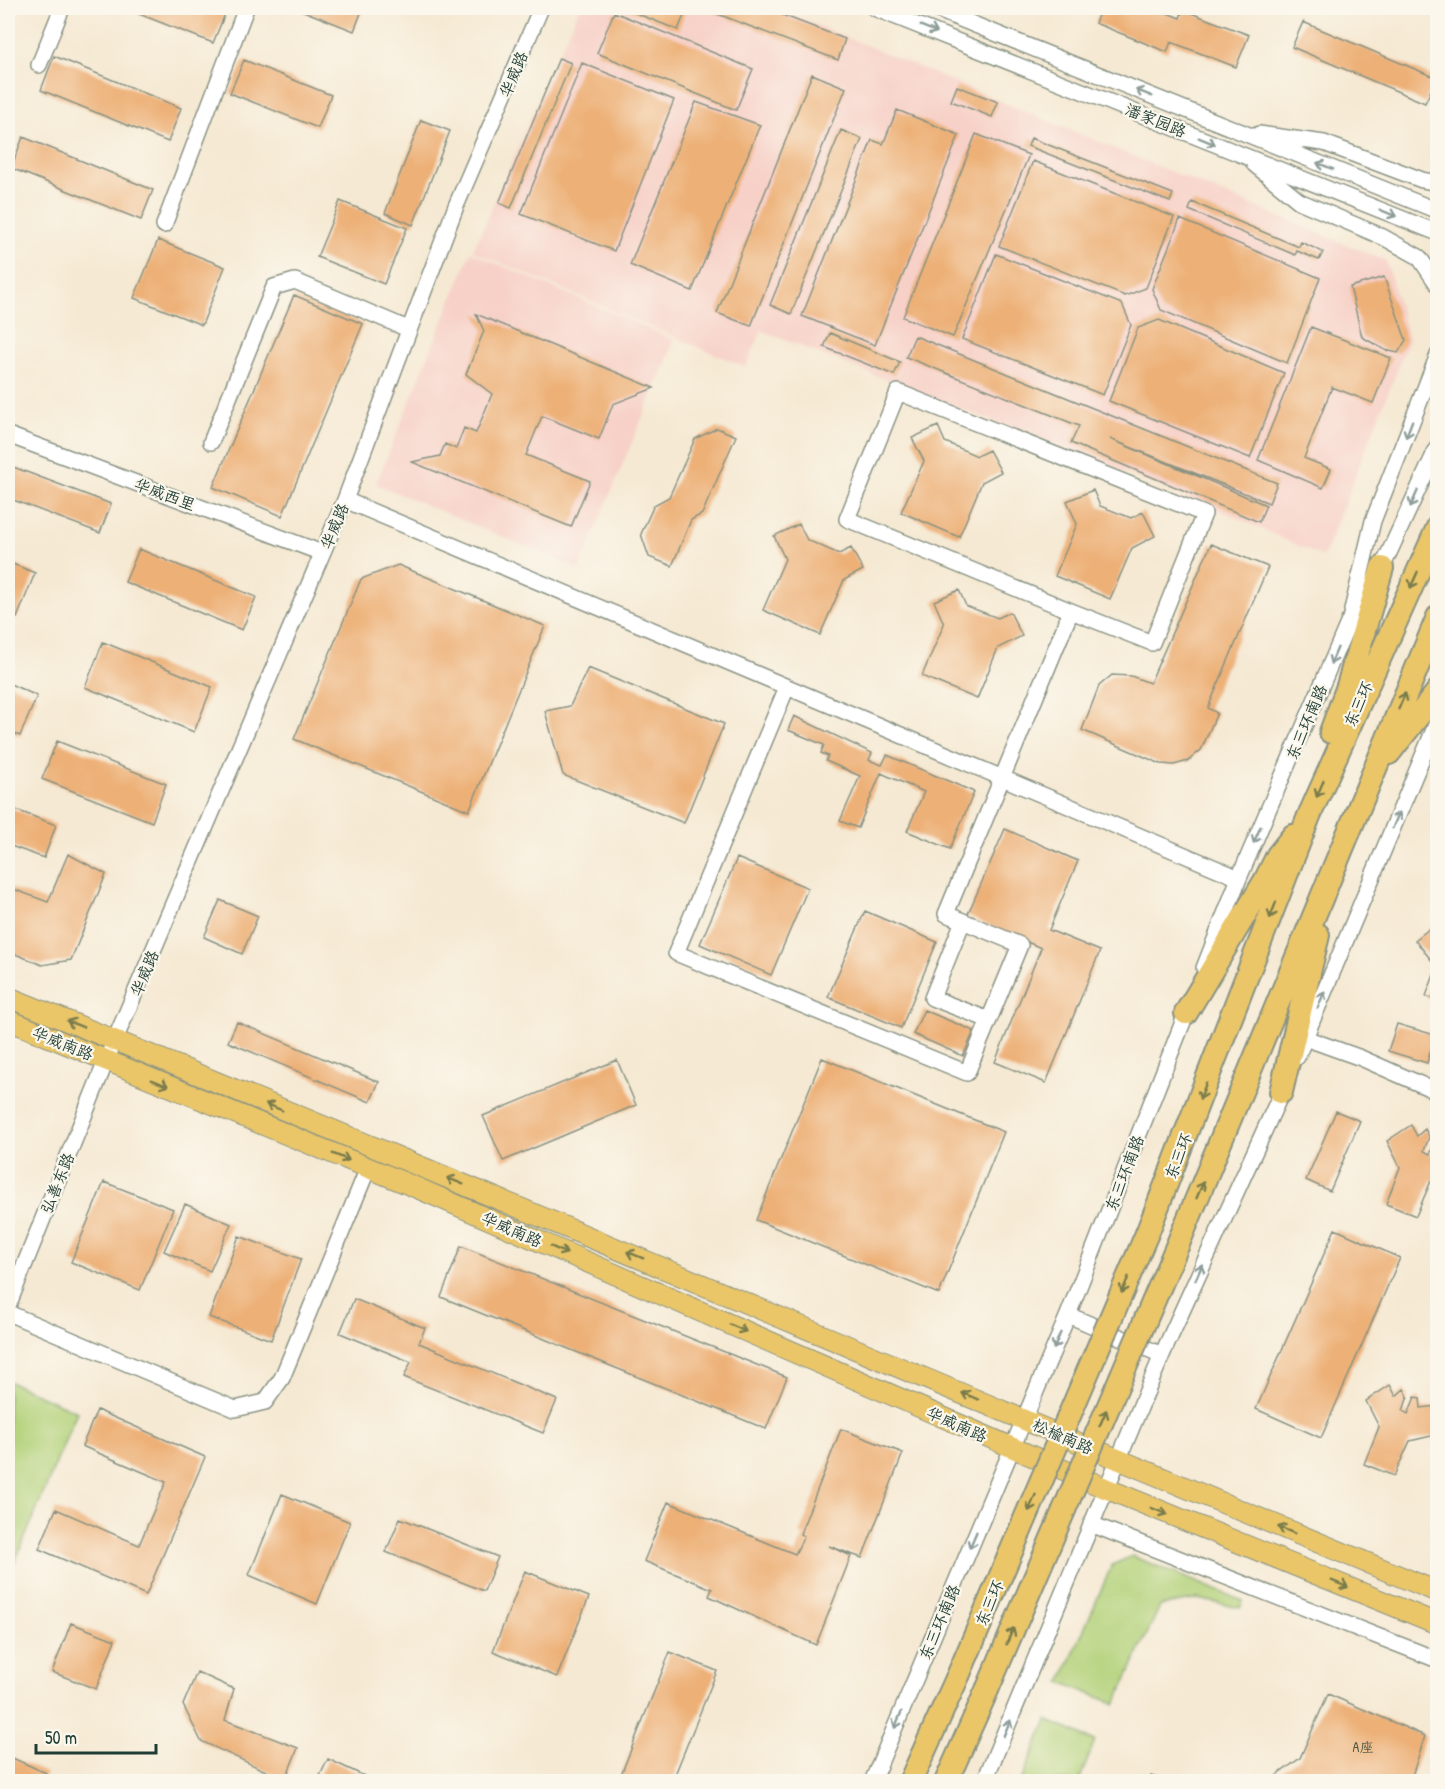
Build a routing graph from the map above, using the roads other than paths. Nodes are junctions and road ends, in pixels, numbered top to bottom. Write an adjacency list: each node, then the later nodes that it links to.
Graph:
1 (62, 8): 6 (street)
2 (246, 8): 11 (street)
3 (541, 8): 14 (street, 华威路)
4 (874, 8): 8 (street, 潘家园路, one-way to 8)
5 (933, 8): 7 (street, 潘家园路, one-way to 5)
6 (39, 64)
7 (1235, 130): 9 (street); 10 (street, 潘家园路, one-way to 7)
8 (1242, 155): 12 (street, 潘家园路, one-way to 12); 13 (street)
9 (1437, 183)
10 (1437, 211)
11 (164, 225)
12 (1437, 233)
13 (1437, 285)
14 (408, 329): 17 (street); 19 (street, 华威路)
15 (1437, 355): 25 (street, one-way to 25)
16 (8, 435): 21 (street, 华威西里)
17 (211, 442)
18 (1437, 446): 22 (street, 东三环南路, one-way to 22)
19 (345, 500): 21 (street, 华威路); 26 (street)
20 (1437, 527): 29 (highway, 东三环, one-way to 29)
21 (322, 554): 41 (street, 华威路)
22 (1382, 568): 25 (street, 东三环南路); 29 (highway)
23 (1071, 611): 23 (street); 31 (street)
24 (1437, 617): 30 (highway, 东三环, one-way to 24)
25 (1349, 621): 34 (street, 东三环南路, one-way to 34)
26 (787, 687): 31 (street); 39 (street)
27 (1437, 691): 30 (highway)
28 (1437, 720): 40 (street, one-way to 28)
29 (1331, 763): 32 (highway, 东三环, one-way to 32)
30 (1371, 775): 33 (highway, 东三环)
31 (1003, 778): 34 (street); 35 (street)
32 (1309, 816): 37 (highway); 60 (highway, 东三环, one-way to 60, bridge)
33 (1333, 872): 43 (highway); 61 (highway, 东三环, one-way to 33, bridge)
34 (1239, 878): 37 (street, 东三环南路)
35 (963, 921): 39 (street); 39 (street)
36 (8, 997): 41 (main road, 华威南路, one-way to 36)
37 (1186, 1013): 49 (street, 东三环南路)
38 (8, 1020): 42 (main road, 华威南路)
39 (989, 1020)
40 (1305, 1038): 43 (street); 44 (street)
41 (115, 1040): 42 (street, 华威路); 46 (main road, 华威南路, one-way to 41)
42 (106, 1060): 45 (main road, 华威南路, one-way to 45); 47 (street, 弘善东路)
43 (1281, 1092): 50 (street, one-way to 43)
44 (1437, 1092)
45 (368, 1168): 48 (street); 52 (main road, 华威南路, one-way to 52)
46 (689, 1277): 51 (main road, 松榆南路, one-way to 46)
47 (8, 1306)
48 (8, 1313)
49 (1068, 1315): 50 (street); 51 (street, 东三环南路, one-way to 51)
50 (1162, 1355): 53 (street)
51 (1024, 1419): 52 (street, 东三环南路); 53 (main road, 松榆南路)
52 (1012, 1448): 54 (main road, 华威南路); 59 (street, 东三环南路, one-way to 59)
53 (1117, 1461): 54 (street); 56 (main road, 松榆南路, one-way to 53)
54 (1105, 1488): 55 (street); 57 (main road, one-way to 57)
55 (1091, 1524): 58 (street); 62 (street, one-way to 55)
56 (1437, 1592)
57 (1437, 1624)
58 (1437, 1660)
59 (872, 1782)
60 (910, 1782)
61 (946, 1782)
62 (984, 1782)

